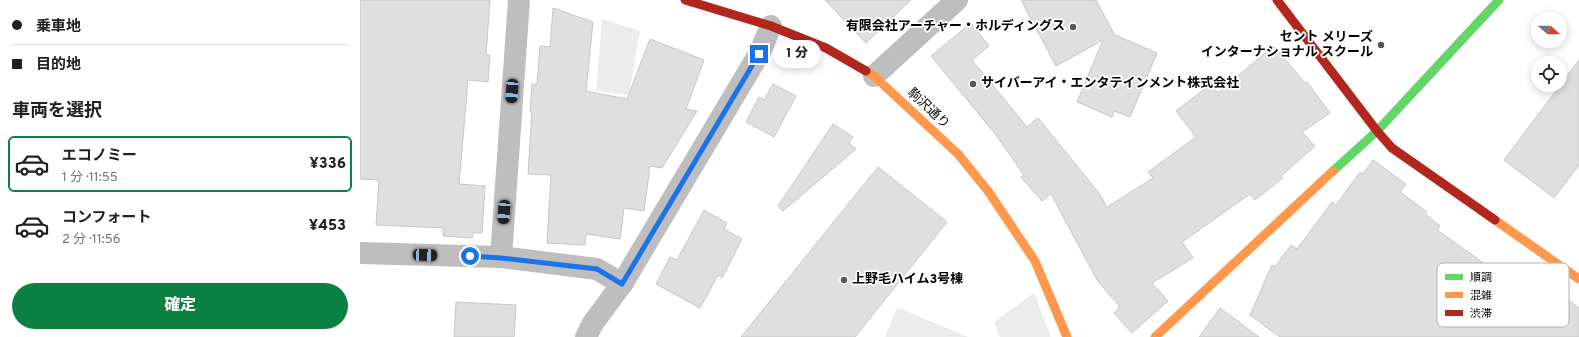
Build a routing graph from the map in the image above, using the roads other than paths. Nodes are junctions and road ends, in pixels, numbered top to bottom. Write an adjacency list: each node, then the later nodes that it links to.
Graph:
1 (519, 0): 10 (street)
2 (685, 0): 6 (street, 駒沢通り)
3 (957, 0): 7 (street)
4 (1277, 0): 8 (street)
5 (1500, 0): 8 (street)
6 (771, 26): 7 (street, 駒沢通り); 14 (street)
7 (874, 76): 16 (street, 駒沢通り)
8 (1377, 131): 11 (street); 17 (street)
9 (360, 253): 10 (street)
10 (501, 258): 14 (street)
11 (1556, 263)
12 (1569, 272): 13 (street)
13 (1579, 279)
14 (622, 284): 15 (street)
15 (586, 337)
16 (1067, 337)
17 (1155, 337)

